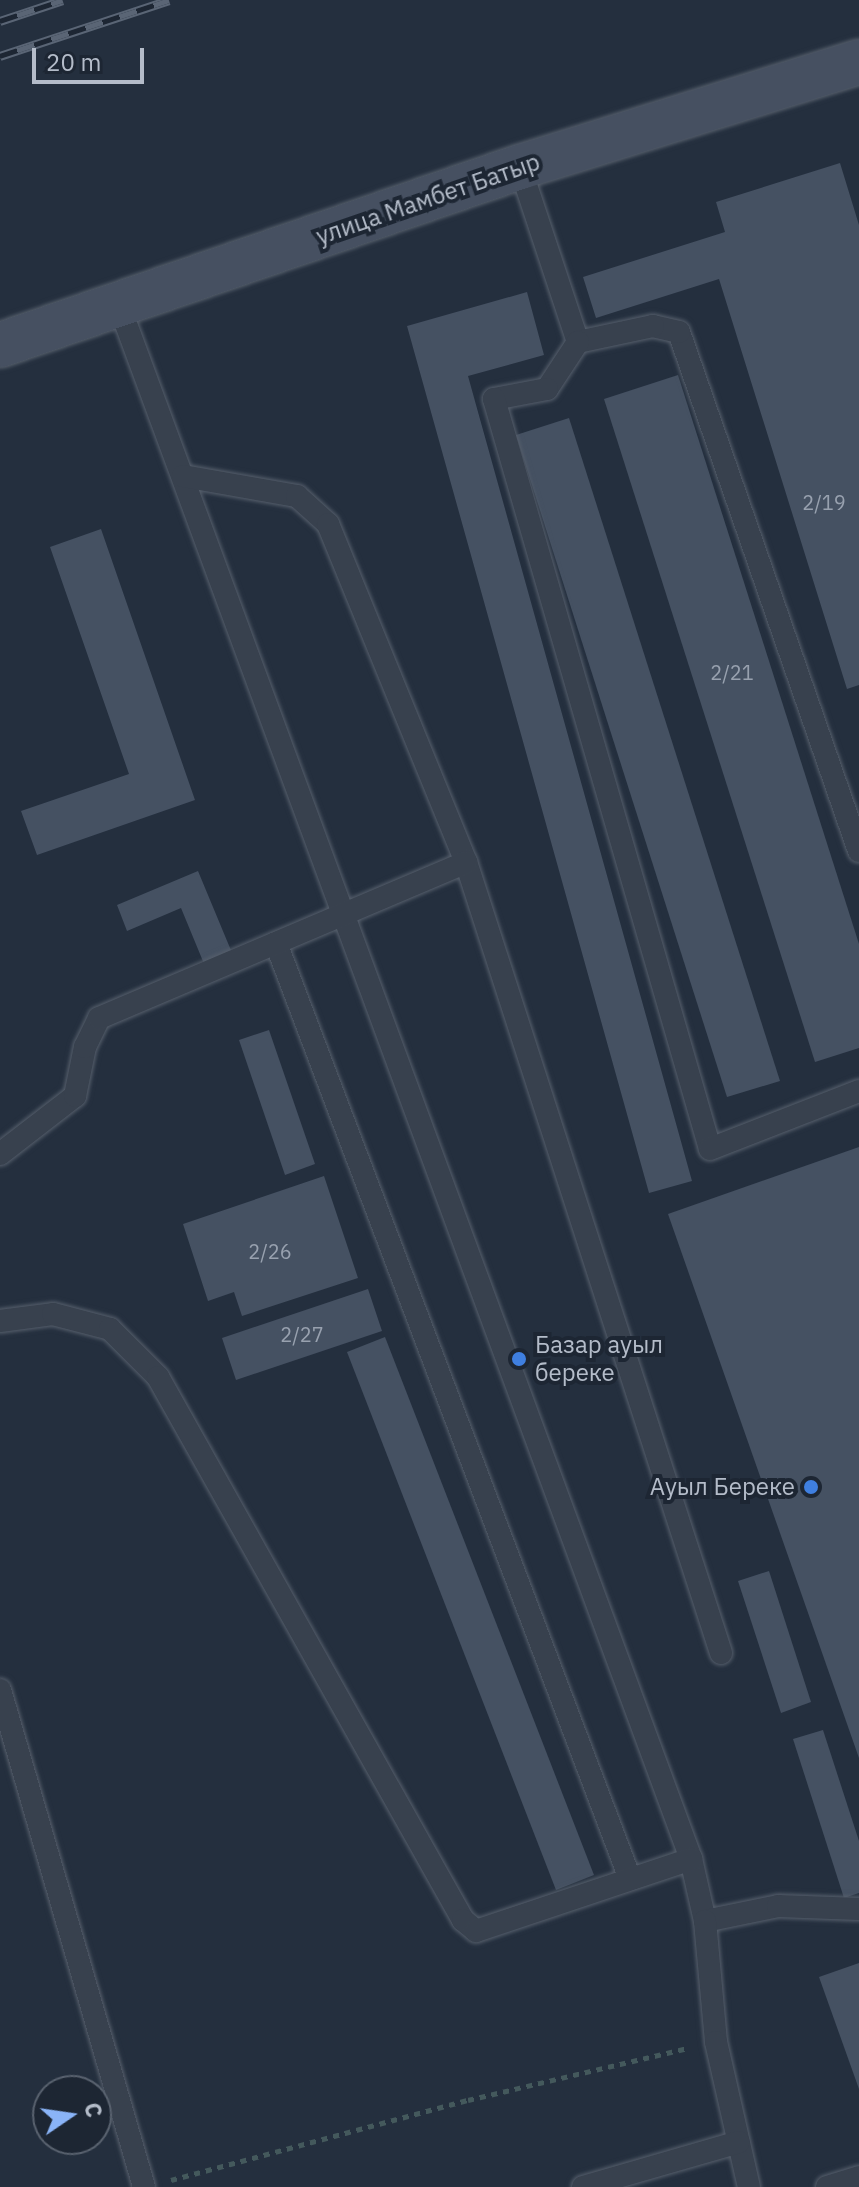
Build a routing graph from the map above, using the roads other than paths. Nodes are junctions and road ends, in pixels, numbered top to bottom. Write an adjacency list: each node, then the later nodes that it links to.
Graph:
1 (859, 62): 2 (main road, улица Мамбет Батыр)
2 (520, 167): 3 (main road, улица Мамбет Батыр); 4 (lane)
3 (119, 305): 5 (main road, улица Мамбет Батыр); 6 (lane)
4 (578, 342): 7 (lane); 11 (lane)
5 (0, 345)
6 (183, 476): 8 (lane); 9 (lane)
7 (859, 851)
8 (466, 862): 9 (lane); 14 (lane)
9 (345, 914): 10 (lane); 16 (lane)
10 (276, 943): 12 (lane); 17 (lane)
11 (859, 1091)
12 (0, 1154)
13 (0, 1321): 17 (lane)
14 (721, 1653)
15 (0, 1690): 23 (lane)
16 (691, 1859): 17 (lane); 19 (lane)
17 (630, 1879)
18 (859, 1909): 19 (lane)
19 (705, 1921): 20 (lane)
20 (739, 2142): 22 (lane); 25 (lane)
21 (859, 2177): 26 (lane)
22 (625, 2182): 24 (lane)
23 (152, 2185)
24 (583, 2187)
25 (749, 2187)
26 (827, 2187)

